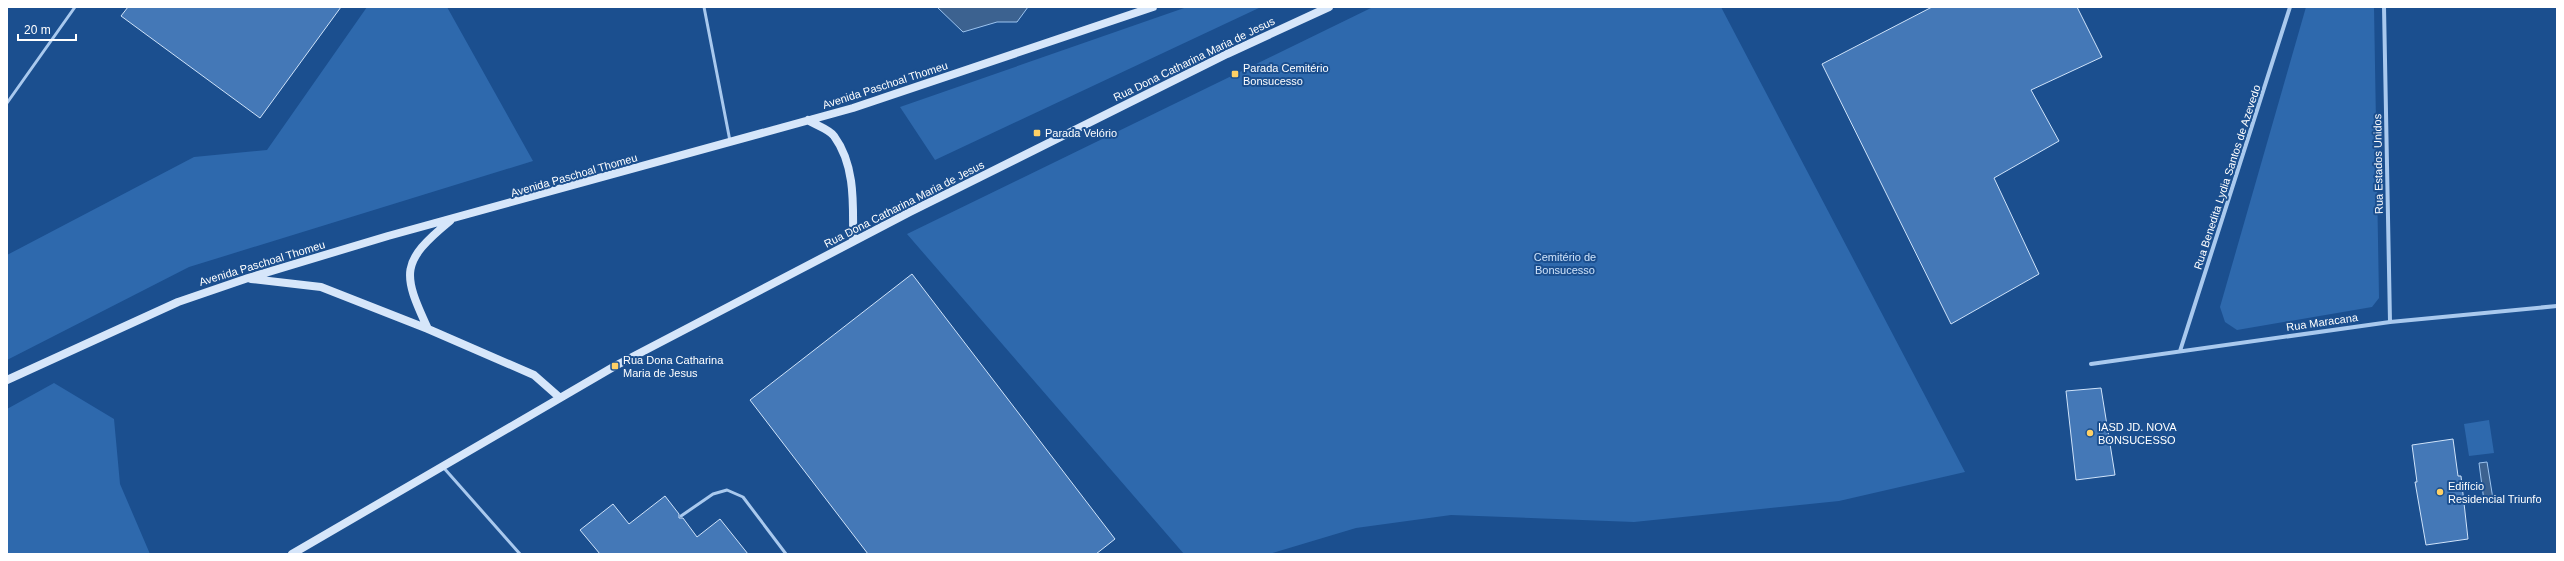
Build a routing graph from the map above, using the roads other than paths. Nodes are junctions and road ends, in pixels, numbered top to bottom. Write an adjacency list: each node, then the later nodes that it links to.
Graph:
1 (75, 7): 9 (lane)
2 (704, 7): 11 (lane)
3 (1153, 7): 10 (main road, Avenida Paschoal Thomeu)
4 (1314, 7): 8 (main road)
5 (1329, 7): 8 (main road)
6 (2290, 7): 18 (street, Rua Benedita Lydia Santos de Azevedo)
7 (2384, 7): 16 (street, Rua Estados Unidos)
8 (1303, 18): 13 (main road, Rua Dona Catharina Maria de Jesus)
9 (7, 103)
10 (808, 120): 11 (main road, Avenida Paschoal Thomeu); 13 (main road)
11 (731, 142): 12 (main road, Avenida Paschoal Thomeu)
12 (452, 220): 14 (main road, Avenida Paschoal Thomeu); 17 (main road)
13 (853, 241): 21 (main road, Rua Dona Catharina Maria de Jesus)
14 (248, 278): 17 (main road); 20 (main road, Avenida Paschoal Thomeu)
15 (2557, 306): 16 (street, Rua Maracana)
16 (2390, 322): 18 (street, Rua Maracana)
17 (428, 329): 21 (main road)
18 (2180, 352): 19 (street, Rua Maracana)
19 (2091, 364)
20 (7, 380)
21 (559, 397): 22 (main road, Rua Dona Catharina Maria de Jesus)
22 (442, 465): 24 (main road, Rua Dona Catharina Maria de Jesus); 25 (lane)
23 (681, 516): 26 (lane)
24 (292, 554)
25 (520, 554)
26 (786, 554)

